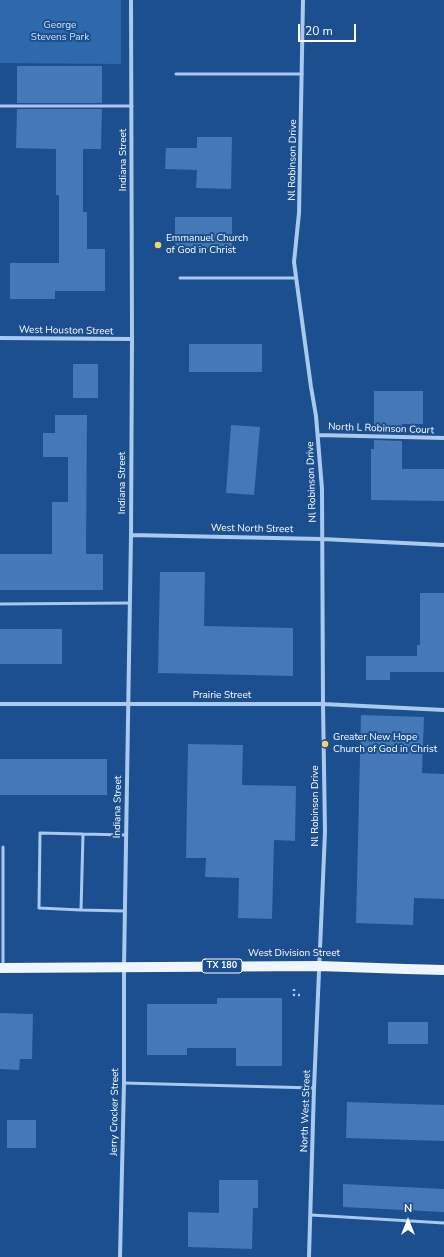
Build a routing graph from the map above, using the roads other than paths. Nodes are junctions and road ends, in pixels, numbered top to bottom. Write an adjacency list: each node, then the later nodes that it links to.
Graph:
1 (131, 0): 6 (street, Indiana Street)
2 (303, 0): 4 (street, Nl Robinson Drive)
3 (176, 74): 4 (lane)
4 (302, 74): 8 (street, Nl Robinson Drive)
5 (0, 106): 6 (lane)
6 (132, 106): 10 (street, Indiana Street)
7 (180, 278): 8 (lane)
8 (296, 278): 11 (street, Nl Robinson Drive)
9 (0, 338): 10 (street, West Houston Street)
10 (132, 339): 13 (street, Indiana Street)
11 (318, 435): 12 (street, North L Robinson Court); 14 (street, Nl Robinson Drive)
12 (444, 438)
13 (131, 535): 14 (street, West North Street); 16 (street, Indiana Street)
14 (322, 538): 15 (street, West North Street); 20 (street, Nl Robinson Drive)
15 (444, 546)
16 (130, 603): 17 (lane); 19 (street, Indiana Street)
17 (0, 604)
18 (0, 704): 19 (street, Prairie Street)
19 (128, 704): 20 (street, Prairie Street); 23 (street, Indiana Street)
20 (322, 704): 21 (street, Prairie Street); 28 (street, Nl Robinson Drive)
21 (444, 710)
22 (83, 834): 23 (lane); 26 (lane); 26 (lane)
23 (126, 835): 27 (street, Indiana Street)
24 (3, 847): 25 (lane)
25 (2, 902): 30 (lane)
26 (81, 910): 27 (lane)
27 (125, 911): 29 (street, Indiana Street)
28 (319, 966): 29 (main road, West Division Street / TX 180); 31 (main road, West Division Street / TX 180); 33 (street, North West Street)
29 (124, 967): 30 (main road, West Division Street / TX 180); 32 (street, Jerry Crocker Street)
30 (2, 968)
31 (444, 970)
32 (124, 1083): 33 (lane); 36 (street, Jerry Crocker Street)
33 (314, 1088): 34 (street, North West Street)
34 (311, 1215): 35 (lane); 37 (street, North West Street)
35 (444, 1223)
36 (120, 1257)
37 (309, 1257)

